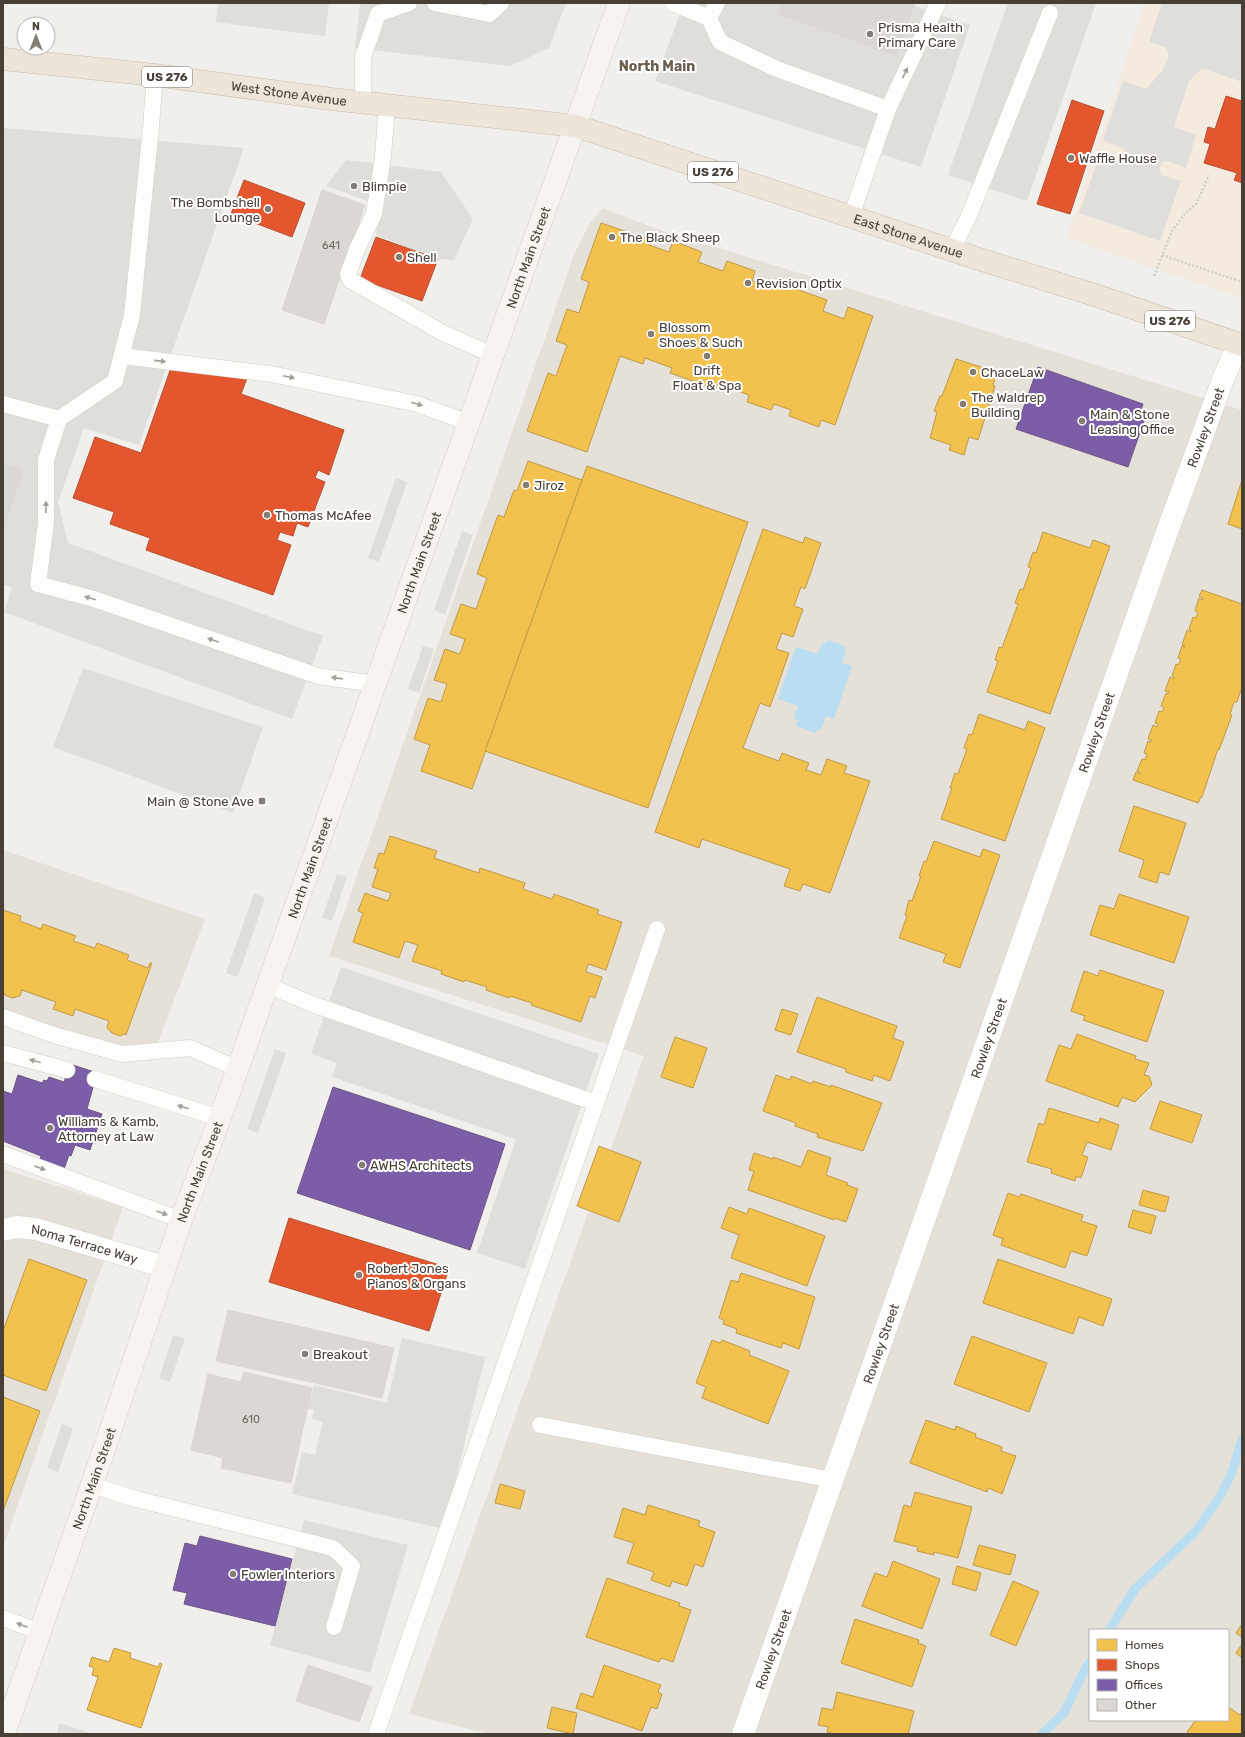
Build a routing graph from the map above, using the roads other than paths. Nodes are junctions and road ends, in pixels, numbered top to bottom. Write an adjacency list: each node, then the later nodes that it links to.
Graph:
1 (409, 3): 12 (lane)
2 (435, 3): 3 (lane)
3 (501, 3)
4 (619, 3): 15 (street, North Main Street)
5 (673, 3): 9 (lane)
6 (717, 3): 9 (lane)
7 (938, 3): 14 (lane, one-way to 7)
8 (1050, 13): 17 (lane)
9 (709, 18): 14 (lane)
10 (3, 59): 11 (highway, West Stone Avenue / US 276)
11 (155, 75): 12 (highway, West Stone Avenue / US 276); 20 (lane)
12 (363, 102): 13 (highway, West Stone Avenue / US 276)
13 (387, 104): 15 (highway, West Stone Avenue / US 276); 19 (lane)
14 (888, 109): 16 (lane)
15 (576, 126): 16 (highway, East Stone Avenue / US 276); 19 (street, North Main Street)
16 (851, 217): 17 (highway, East Stone Avenue / US 276)
17 (952, 250): 18 (highway, East Stone Avenue / US 276)
18 (1240, 345): 39 (street, Rowley Street)
19 (494, 355): 23 (street, North Main Street)
20 (122, 356): 22 (lane); 23 (lane, one-way to 23)
21 (3, 404): 22 (lane)
22 (59, 419): 24 (lane, one-way to 22)
23 (469, 423): 24 (street, North Main Street)
24 (375, 684): 26 (street, North Main Street)
25 (657, 929): 32 (lane)
26 (267, 985): 29 (street, North Main Street); 32 (lane)
27 (3, 1016): 29 (lane)
28 (3, 1053): 30 (lane, one-way to 28)
29 (238, 1069): 33 (street, North Main Street)
30 (68, 1070)
31 (95, 1079): 33 (lane, one-way to 31)
32 (596, 1103): 45 (lane)
33 (220, 1118): 35 (street, North Main Street)
34 (3, 1154): 35 (lane, one-way to 35)
35 (181, 1220): 37 (street, North Main Street)
36 (3, 1230): 37 (street, Noma Terrace Way)
37 (165, 1267): 40 (street, North Main Street)
38 (540, 1425): 39 (lane)
39 (833, 1480): 46 (street, Rowley Street)
40 (91, 1485): 42 (lane); 43 (street, North Main Street)
41 (3, 1618): 43 (lane, one-way to 41)
42 (334, 1627)
43 (40, 1632): 44 (street, North Main Street)
44 (4, 1734)
45 (376, 1734)
46 (743, 1734)

